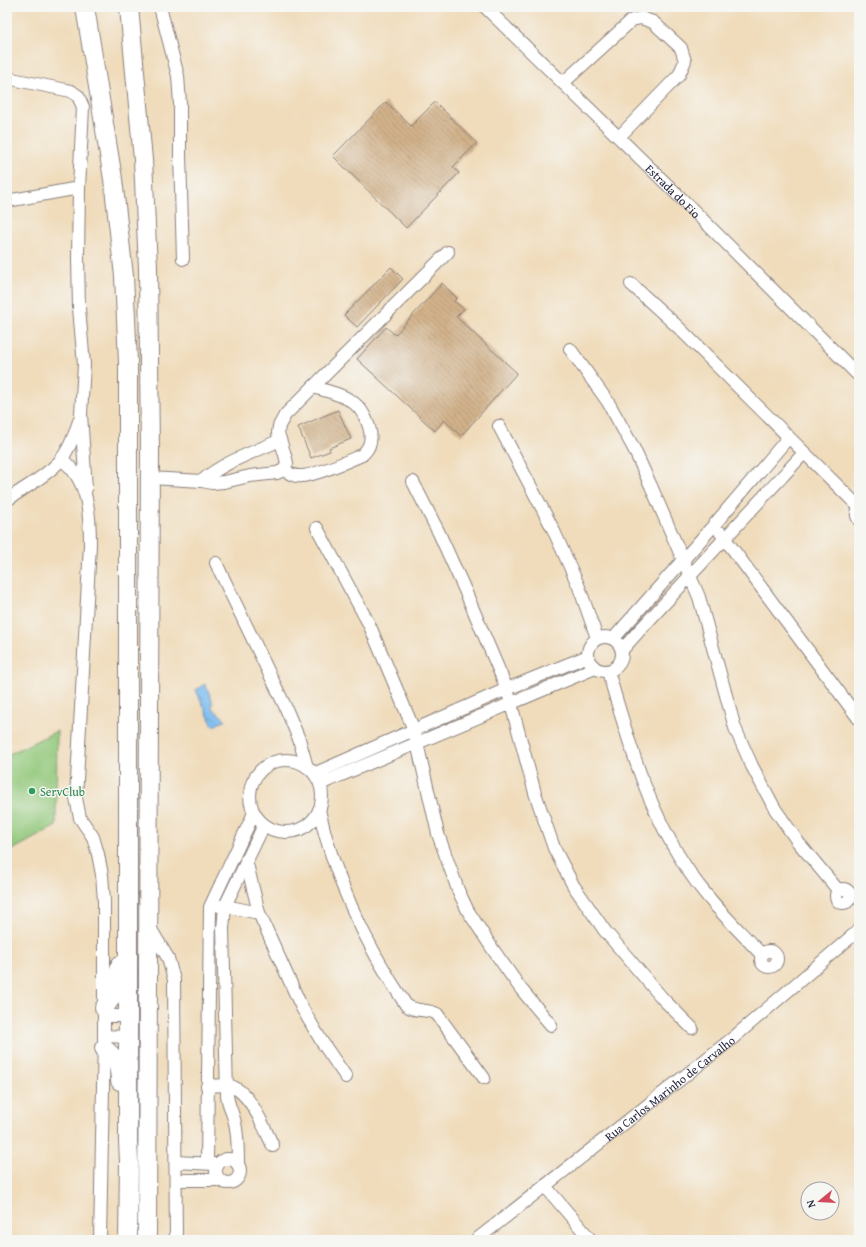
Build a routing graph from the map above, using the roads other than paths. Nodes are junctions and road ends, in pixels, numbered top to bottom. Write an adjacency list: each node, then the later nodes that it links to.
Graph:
1 (85, 7): 7 (highway)
2 (129, 7): 25 (highway)
3 (160, 7): 13 (street)
4 (485, 7): 6 (street, Estrada do Fio)
5 (7, 78): 8 (street)
6 (563, 83): 9 (street, Estrada do Fio); 9 (street)
7 (100, 96): 8 (street); 60 (highway)
8 (81, 99): 10 (street)
9 (619, 137): 16 (street, Estrada do Fio)
10 (79, 188): 11 (street); 18 (street)
11 (7, 201)
12 (448, 252): 17 (street)
13 (183, 259)
14 (631, 284): 20 (street)
15 (570, 349): 35 (street)
16 (859, 376)
17 (313, 387): 21 (street); 24 (street)
18 (80, 414): 23 (street); 29 (street)
19 (499, 426): 38 (street)
20 (788, 438): 22 (street); 32 (street)
21 (280, 440): 24 (street); 26 (street)
22 (804, 453): 30 (street); 34 (street)
23 (61, 459): 28 (street); 29 (street)
24 (284, 470): 26 (street)
25 (150, 478): 26 (street); 58 (highway)
26 (202, 481)
27 (413, 482): 44 (street)
28 (7, 500)
29 (87, 501): 62 (street)
30 (859, 508): 31 (street)
31 (859, 520)
32 (714, 525): 34 (street); 35 (street)
33 (317, 528): 47 (street)
34 (724, 538): 37 (street); 46 (street)
35 (683, 560): 37 (street); 39 (street)
36 (216, 563): 49 (street)
37 (691, 576): 40 (street); 54 (street)
38 (597, 638): 39 (street); 41 (street)
39 (614, 638): 40 (street)
40 (622, 650): 43 (street)
41 (588, 656): 42 (street); 44 (street)
42 (595, 668): 43 (street); 45 (street)
43 (608, 671): 61 (street)
44 (507, 688): 45 (street); 47 (street)
45 (512, 703): 48 (street); 65 (street)
46 (859, 719)
47 (414, 730): 48 (street); 49 (street)
48 (417, 742): 49 (street); 64 (street)
49 (314, 774): 50 (street); 51 (street)
50 (319, 810): 52 (street); 69 (street)
51 (254, 813): 52 (street); 56 (street)
52 (264, 825): 53 (street)
53 (246, 860): 55 (street); 57 (street)
54 (838, 890)
55 (225, 906): 56 (street); 57 (street); 70 (street)
56 (210, 907): 71 (street)
57 (259, 913): 68 (street)
58 (148, 924): 74 (street); 82 (highway)
59 (859, 930): 79 (street, Rua Carlos Marinho de Carvalho)
60 (128, 944): 62 (highway); 63 (highway)
61 (762, 955)
62 (104, 1012): 63 (street); 67 (street)
63 (128, 1016): 66 (highway)
64 (551, 1025)
65 (692, 1028)
66 (128, 1037): 67 (street); 73 (highway)
67 (104, 1042): 73 (highway); 80 (street)
68 (346, 1077)
69 (484, 1078)
70 (227, 1085): 71 (street); 72 (street); 76 (street)
71 (207, 1086): 75 (street)
72 (273, 1146)
73 (129, 1162): 81 (highway)
74 (176, 1162): 75 (street); 77 (street)
75 (212, 1164): 76 (street); 78 (street)
76 (238, 1165): 78 (street)
77 (176, 1180): 78 (street); 83 (street)
78 (219, 1180)
79 (546, 1186): 84 (street, Rua Carlos Marinho de Carvalho); 85 (street)
80 (100, 1240)
81 (128, 1240)
82 (147, 1240)
83 (176, 1240)
84 (476, 1240)
85 (591, 1240)

